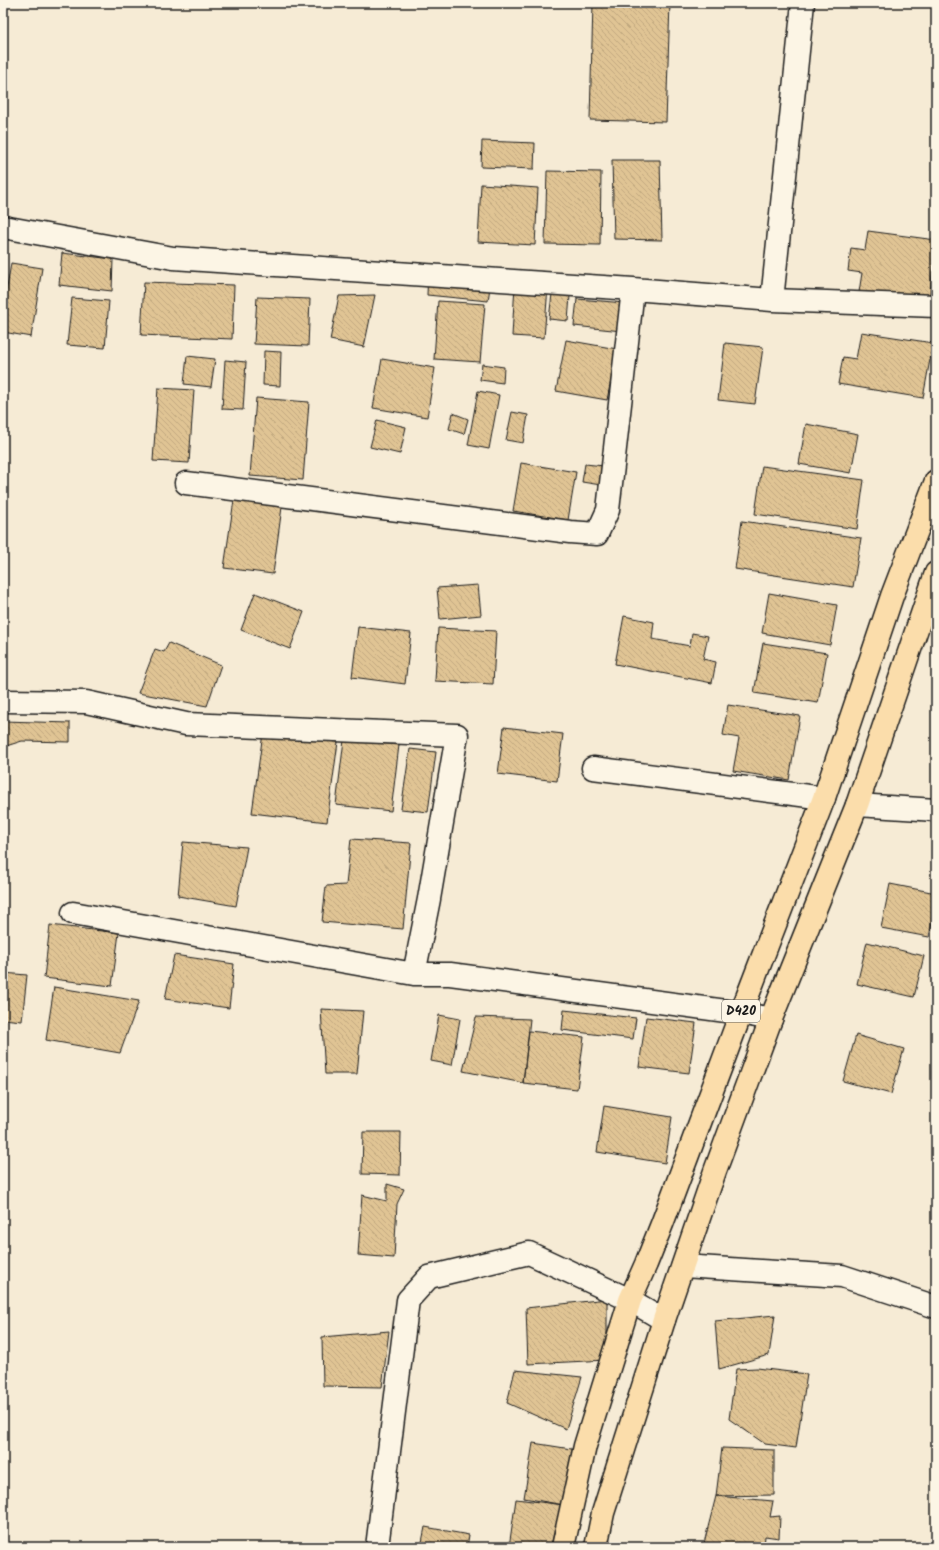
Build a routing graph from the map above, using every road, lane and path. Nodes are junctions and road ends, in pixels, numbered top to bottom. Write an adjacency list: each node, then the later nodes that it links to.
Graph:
1 (803, 3): 4 (street)
2 (3, 227): 3 (street)
3 (633, 289): 4 (street); 7 (street)
4 (772, 300): 5 (street)
5 (936, 306)
6 (936, 481): 11 (highway, D420)
7 (186, 483)
8 (936, 573): 12 (highway, D420)
9 (3, 701): 15 (street)
10 (593, 768): 11 (street)
11 (824, 798): 16 (highway, D420)
12 (857, 805): 13 (street); 17 (highway, D420)
13 (936, 810)
14 (73, 913): 15 (street)
15 (414, 974): 16 (street)
16 (741, 1013): 17 (street); 19 (highway, D420)
17 (771, 1019): 18 (highway, D420)
18 (683, 1266): 20 (street); 21 (highway, D420)
19 (630, 1300): 21 (street); 22 (street); 23 (highway, D420)
20 (936, 1307)
21 (664, 1320): 24 (highway, D420)
22 (377, 1547)
23 (563, 1547)
24 (596, 1547)

